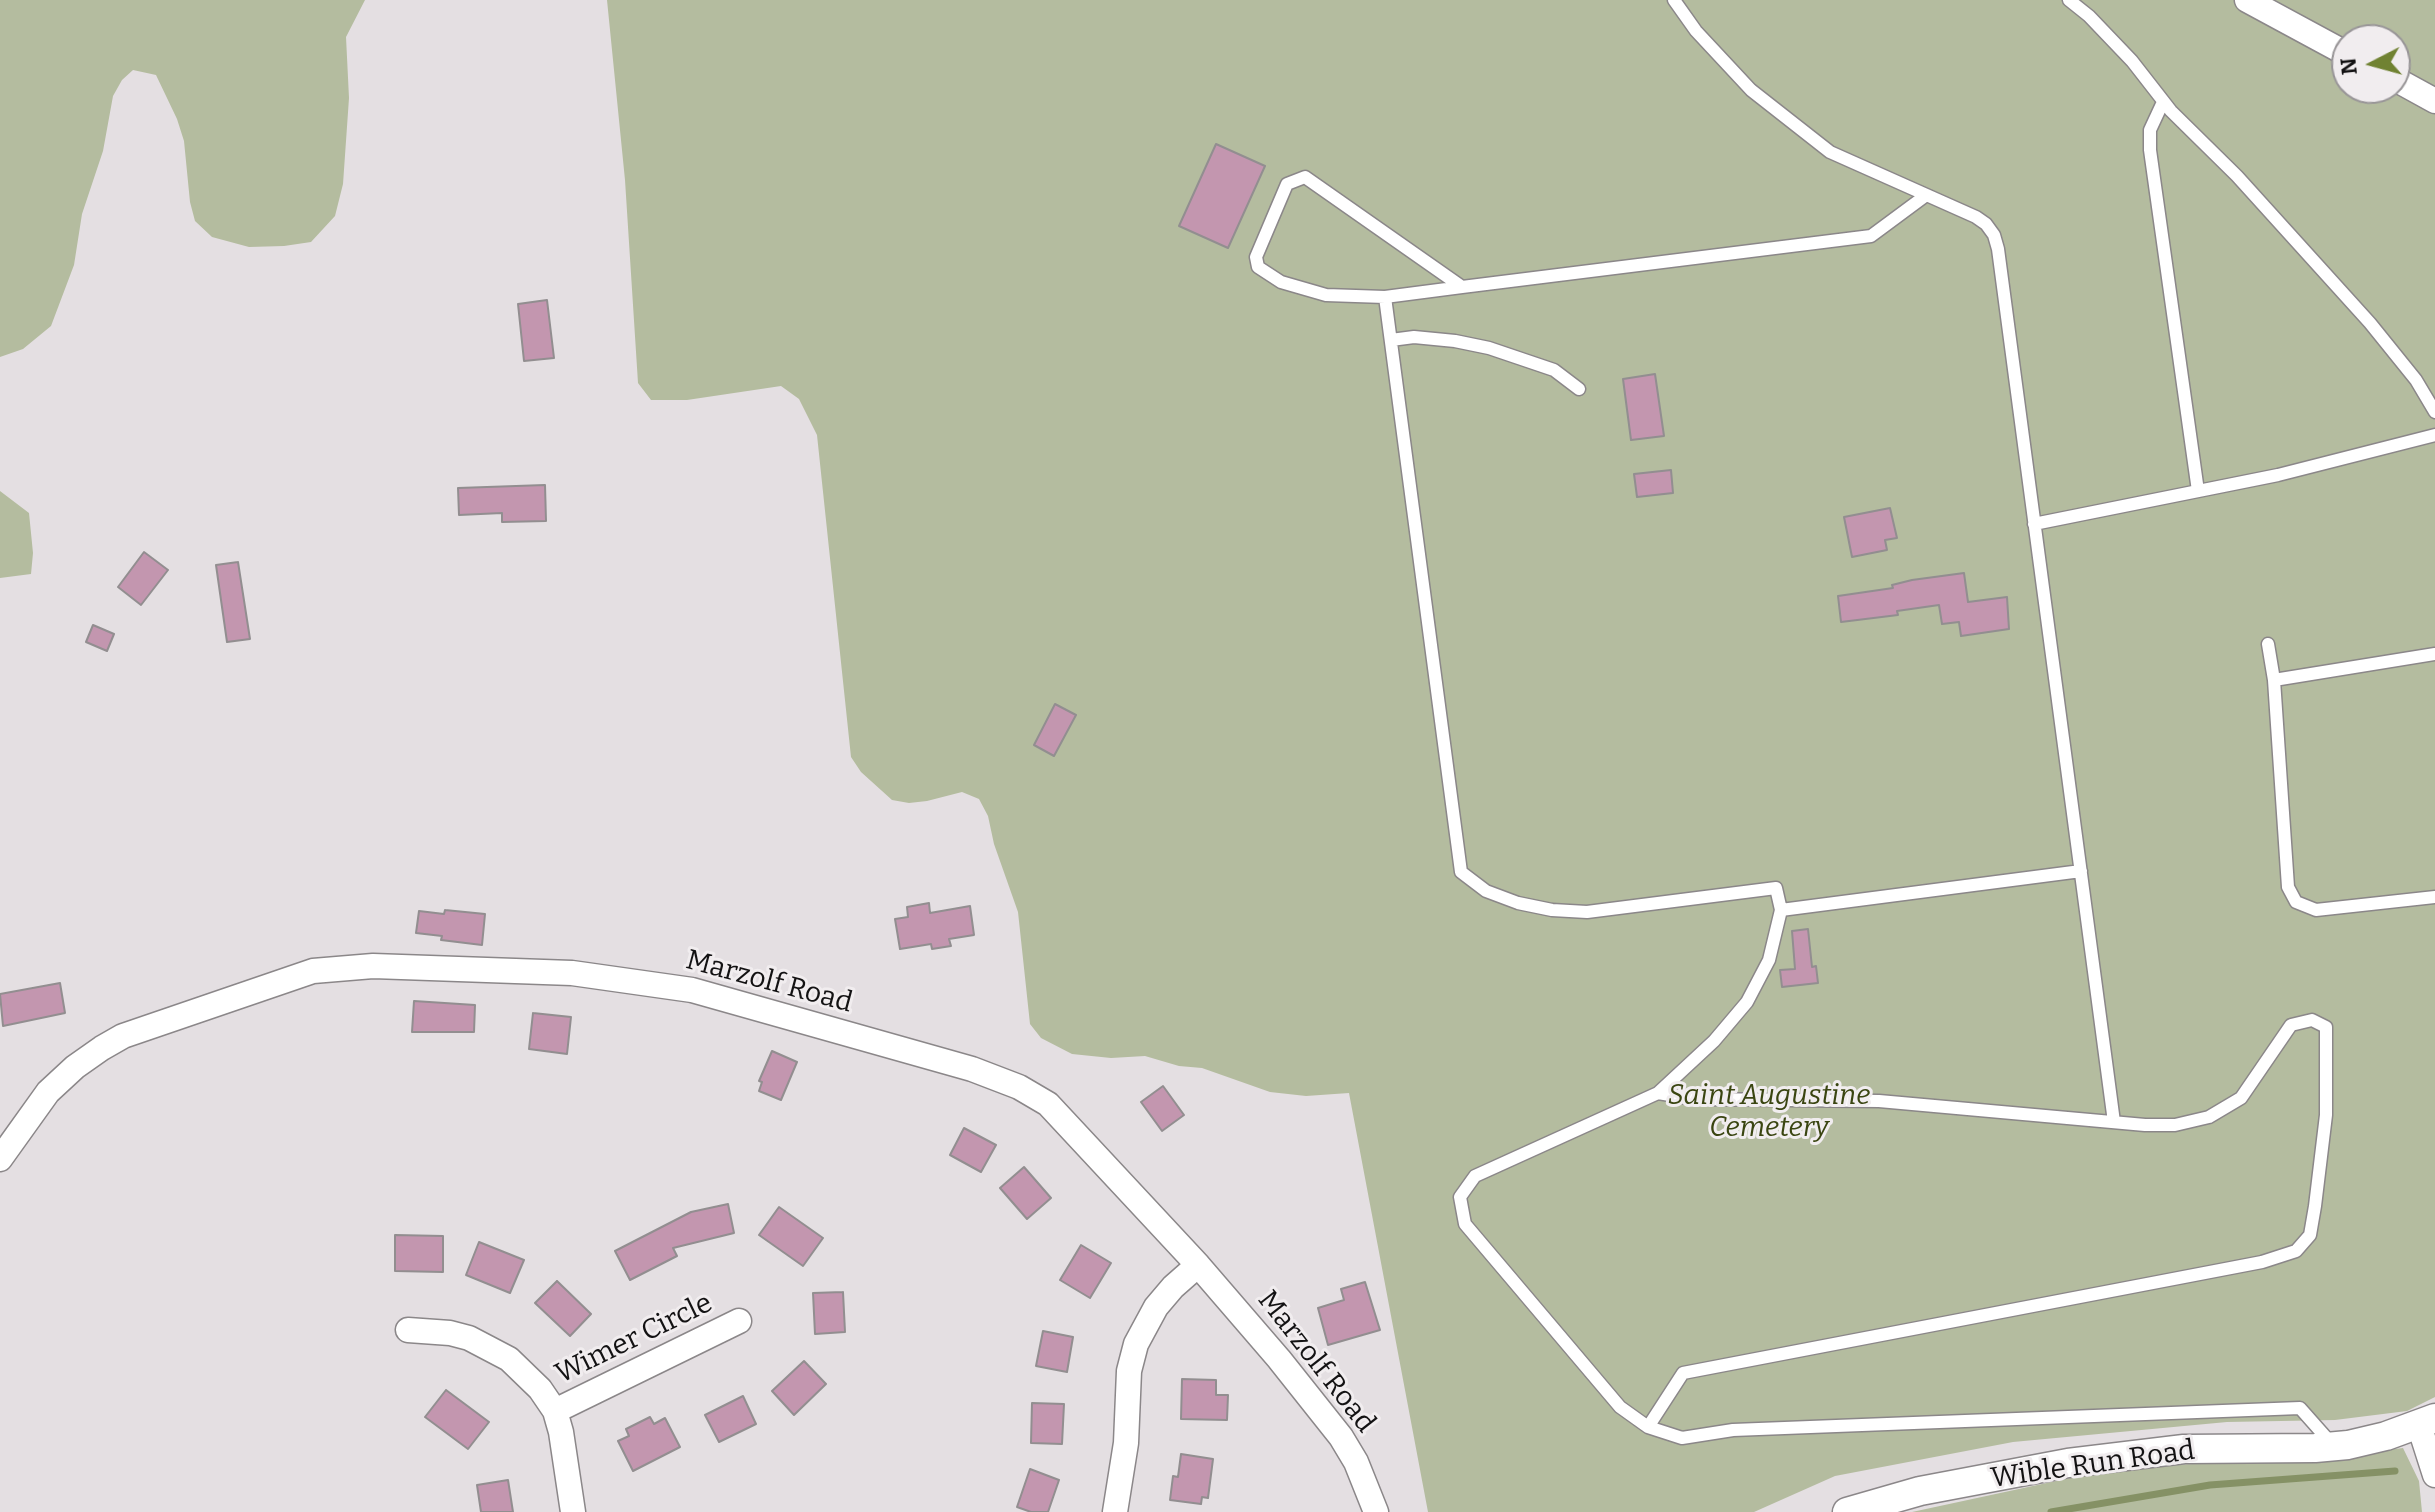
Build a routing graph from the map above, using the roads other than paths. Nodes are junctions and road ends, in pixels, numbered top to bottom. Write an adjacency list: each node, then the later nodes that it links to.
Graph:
1 (1674, 0): 8 (lane)
2 (2069, 0): 7 (lane)
3 (2247, 0): 4 (street)
4 (2331, 45)
5 (2411, 88): 6 (street)
6 (2435, 101)
7 (2163, 102): 13 (lane); 15 (lane)
8 (1925, 196): 9 (lane); 16 (lane)
9 (1462, 287): 10 (lane); 10 (lane)
10 (1385, 297): 11 (lane)
11 (1391, 340): 12 (lane); 22 (lane)
12 (1579, 389)
13 (2435, 412)
14 (2435, 435): 15 (lane)
15 (2198, 491): 16 (lane)
16 (2034, 524): 20 (lane)
17 (2268, 644): 19 (lane)
18 (2435, 654): 19 (lane)
19 (2274, 680): 21 (lane)
20 (2081, 871): 22 (lane); 24 (lane)
21 (2435, 897)
22 (1781, 910): 23 (lane)
23 (1658, 1093): 24 (lane); 31 (lane)
24 (2114, 1122): 31 (lane)
25 (0, 1159): 26 (street, Marzolf Road)
26 (1198, 1265): 35 (street); 36 (street, Marzolf Road)
27 (739, 1321): 29 (street, Wimer Circle)
28 (408, 1330): 29 (street)
29 (555, 1411): 34 (street)
30 (2427, 1421): 32 (street, Wible Run Road); 33 (street)
31 (1648, 1427): 32 (lane)
32 (2334, 1446): 37 (street, Wible Run Road)
33 (2435, 1475)
34 (573, 1512)
35 (1115, 1512)
36 (1376, 1512)
37 (1847, 1512)

